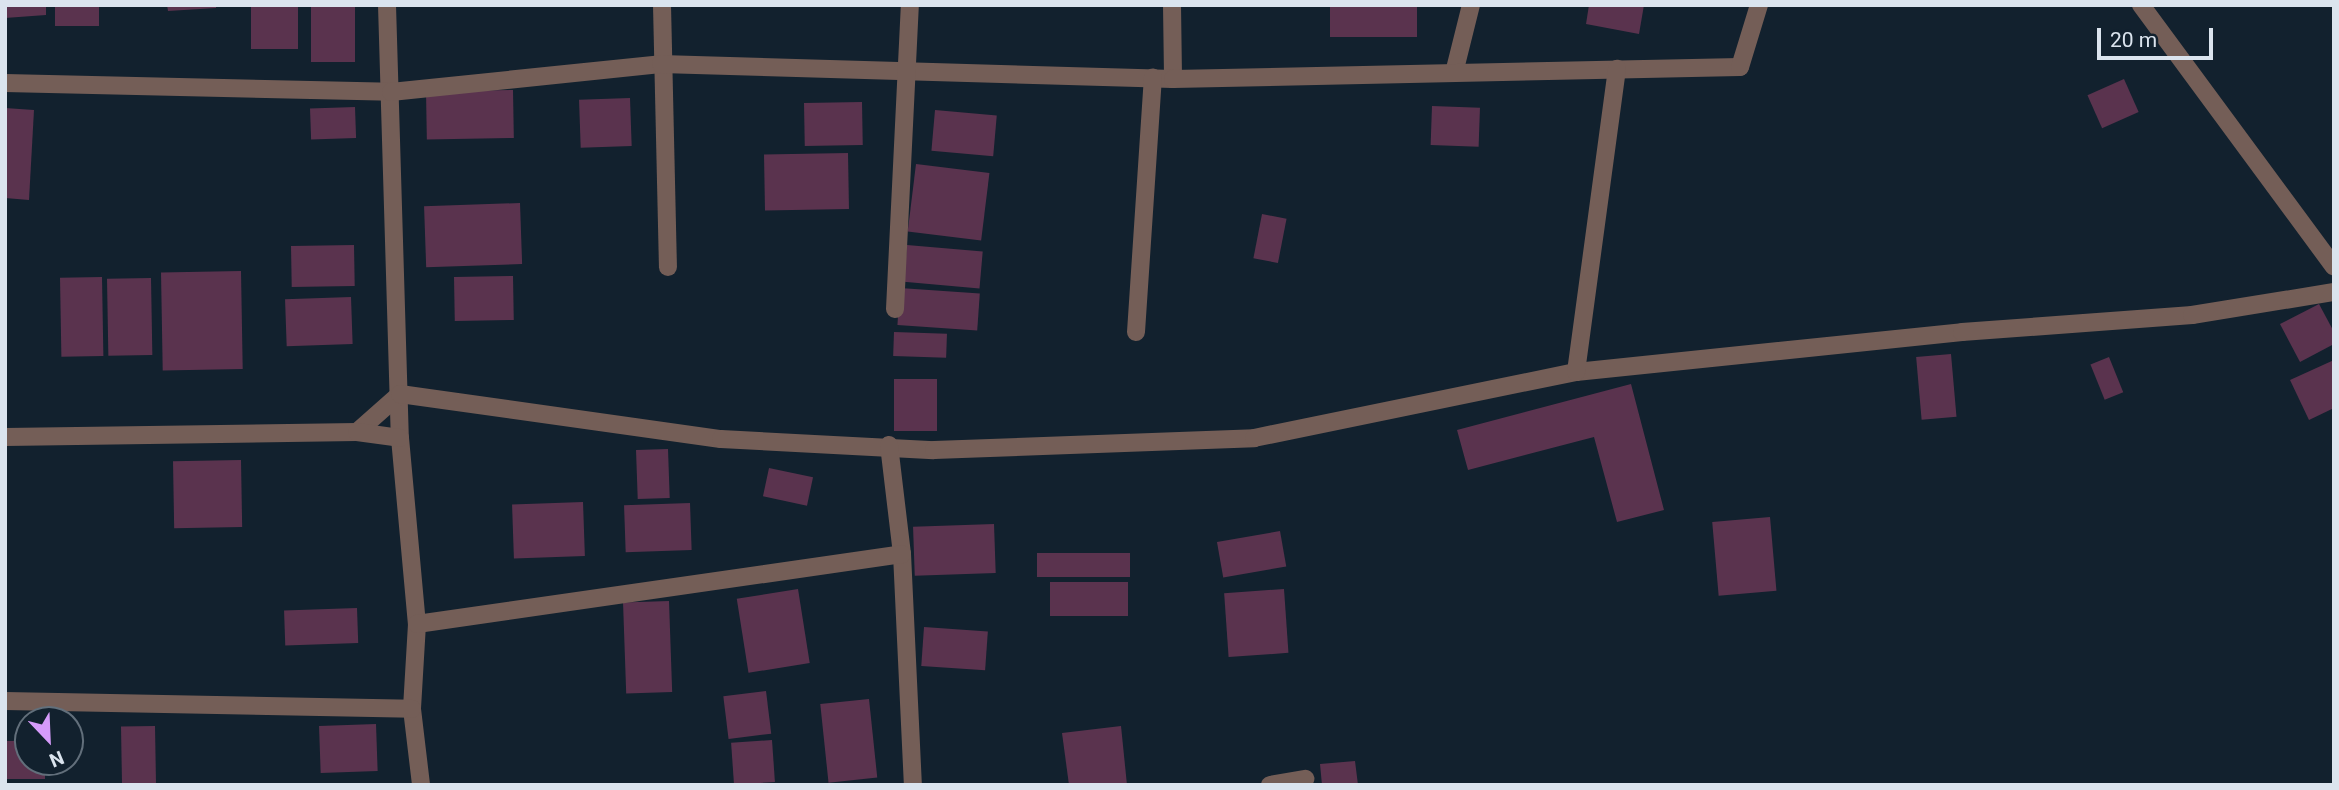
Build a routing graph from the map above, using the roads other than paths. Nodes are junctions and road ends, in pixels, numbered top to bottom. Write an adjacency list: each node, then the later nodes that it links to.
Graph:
1 (387, 5): 15 (street)
2 (662, 5): 8 (street)
3 (910, 5): 10 (street)
4 (1172, 5): 13 (street)
5 (1471, 5): 11 (street)
6 (1759, 5): 9 (street)
7 (2141, 5): 17 (street)
8 (661, 64): 10 (street); 15 (street); 16 (street)
9 (1617, 69): 11 (street); 21 (street)
10 (909, 71): 12 (street); 19 (street)
11 (1454, 73): 13 (street)
12 (1153, 78): 13 (street); 20 (street)
13 (1173, 79)
14 (5, 83): 15 (street)
15 (391, 92): 22 (street)
16 (668, 267)
17 (2334, 267)
18 (2334, 292): 21 (street)
19 (895, 309)
20 (1136, 332)
21 (1576, 372): 26 (street)
22 (400, 394): 23 (street); 25 (street); 26 (street)
23 (356, 432): 24 (street); 25 (street)
24 (5, 437)
25 (400, 438): 28 (street)
26 (888, 445): 27 (street)
27 (902, 554): 28 (street); 33 (street)
28 (418, 624): 30 (street)
29 (5, 701): 30 (street)
30 (412, 709): 32 (street)
31 (1305, 779): 34 (street)
32 (421, 785)
33 (913, 785)
34 (1270, 785)

